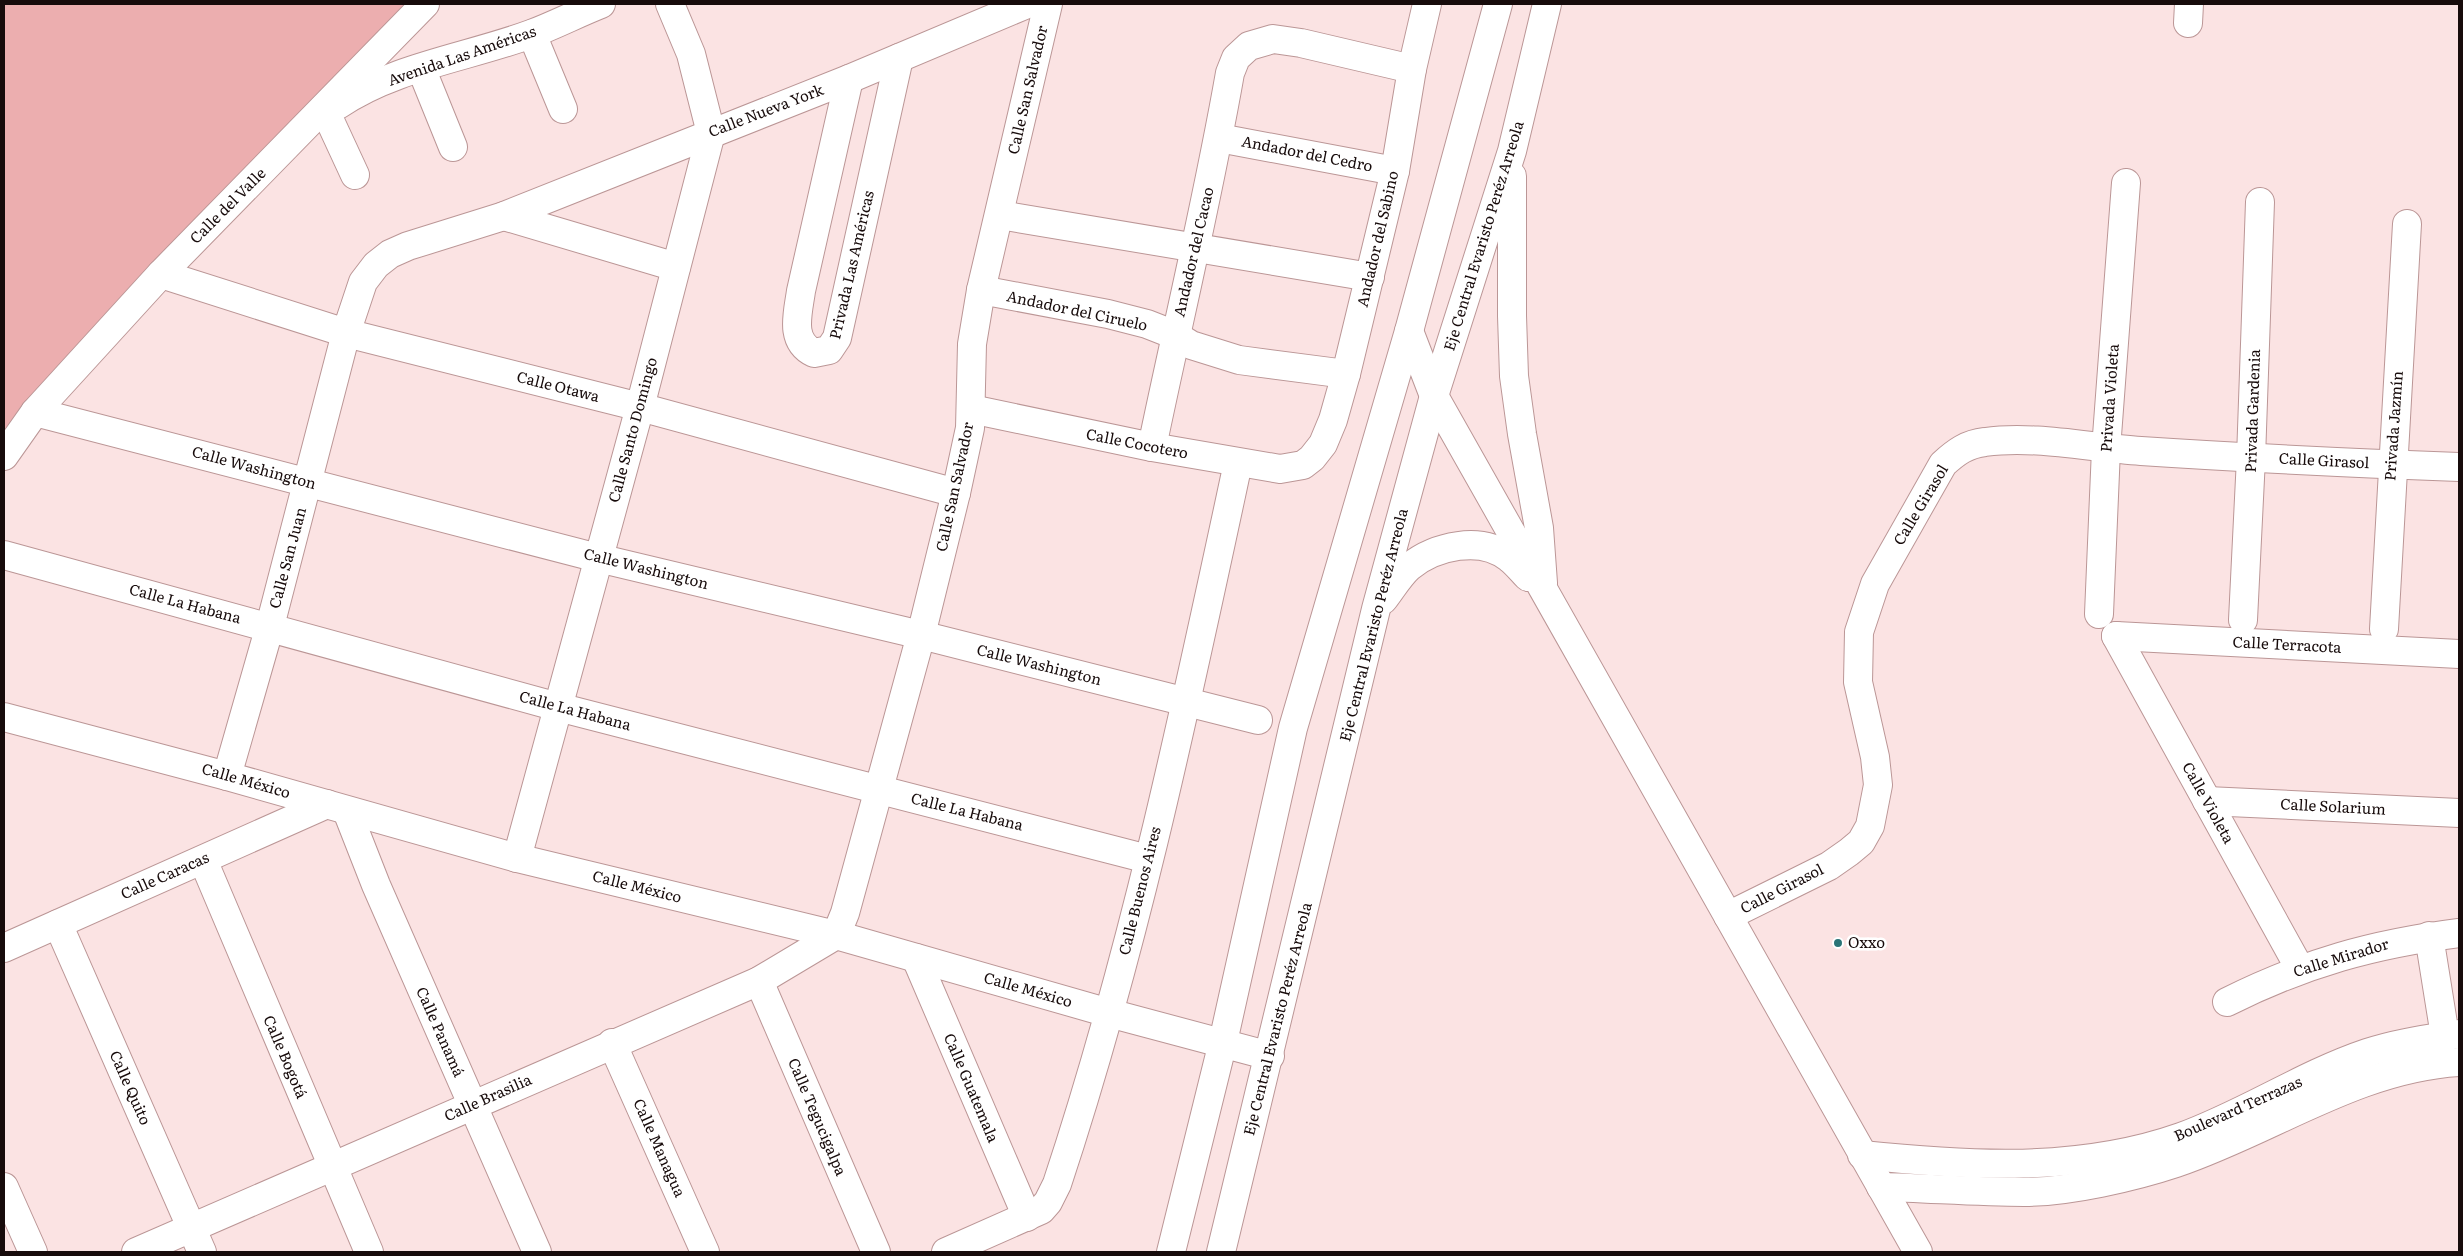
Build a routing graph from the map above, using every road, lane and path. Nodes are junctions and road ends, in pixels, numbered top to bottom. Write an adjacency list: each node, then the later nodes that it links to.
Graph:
1 (425, 4): 16 (street, Calle del Valle)
2 (601, 4): 9 (street, Avenida Las Américas)
3 (670, 4): 17 (street, Calle Santo Domingo)
4 (1027, 4): 11 (street, Calle Nueva York)
5 (1048, 4): 25 (street, Calle San Salvador)
6 (1427, 4): 13 (street, Andador del Sabino)
7 (1498, 4): 34 (street)
8 (1548, 4): 20 (street, Eje Central Evaristo Peréz Arreola)
9 (559, 12): 10 (street, Avenida Las Américas)
10 (532, 34): 12 (street, Avenida Las Américas); 15 (street)
11 (899, 58): 14 (street, Calle Nueva York); 14 (street, Privada Las Américas)
12 (421, 68): 16 (street, Avenida Las Américas); 19 (street)
13 (1412, 69): 18 (street, Andador del Cacao); 21 (street, Andador del Sabino)
14 (849, 79): 17 (street, Calle Nueva York)
15 (563, 109)
16 (325, 111): 22 (street); 30 (street, Calle del Valle)
17 (711, 133): 26 (street, Calle Nueva York); 29 (street, Calle Santo Domingo)
18 (1219, 138): 21 (street, Andador del Cedro); 28 (street, Andador del Cacao)
19 (453, 147)
20 (1512, 151): 38 (street, Eje Central Evaristo Peréz Arreola); 54 (street)
21 (1395, 171): 31 (street, Andador del Sabino)
22 (355, 175)
23 (2126, 183): 43 (street, Privada Violeta)
24 (2260, 202): 45 (street, Privada Gardenia)
25 (1000, 215): 28 (street); 33 (street, Calle San Salvador)
26 (504, 216): 29 (street); 32 (street, Calle Nueva York)
27 (2407, 224): 48 (street, Privada Jazmín)
28 (1196, 249): 31 (street); 36 (street, Andador del Cacao)
29 (676, 267): 39 (street, Calle Santo Domingo)
30 (161, 274): 35 (street, Calle Otawa); 41 (street, Calle del Valle)
31 (1370, 277): 37 (street, Andador del Sabino)
32 (363, 282): 35 (street, Calle San Juan)
33 (981, 290): 36 (street, Andador del Ciruelo); 40 (street, Calle San Salvador)
34 (1409, 331): 38 (street); 87 (street)
35 (346, 333): 39 (street, Calle Otawa); 50 (street, Calle San Juan)
36 (1175, 335): 37 (street, Andador del Ciruelo); 42 (street, Andador del Cacao)
37 (1346, 374): 47 (street, Andador del Sabino)
38 (1434, 396): 54 (street); 55 (street, Eje Central Evaristo Peréz Arreola)
39 (640, 407): 51 (street, Calle Otawa); 53 (street, Calle Santo Domingo)
40 (971, 409): 42 (street, Calle Cocotero); 51 (street, Calle San Salvador)
41 (35, 412): 44 (street); 50 (street, Calle Washington)
42 (1152, 448): 46 (street, Calle Cocotero)
43 (2106, 449): 45 (street, Calle Girasol); 56 (street, Privada Violeta); 75 (street, Calle Girasol)
44 (4, 456)
45 (2252, 458): 48 (street, Calle Girasol); 57 (street, Privada Gardenia)
46 (1238, 463): 47 (street, Calle Cocotero); 63 (street, Calle Buenos Aires)
47 (1303, 464)
48 (2392, 464): 49 (street, Calle Girasol); 59 (street, Privada Jazmín)
49 (2459, 467)
50 (307, 482): 53 (street, Calle Washington); 58 (street, Calle San Juan)
51 (956, 493): 60 (street, Calle San Salvador)
52 (4, 555): 58 (street, Calle La Habana)
53 (598, 558): 60 (street, Calle Washington); 64 (street, Calle Santo Domingo)
54 (1544, 592): 55 (street); 75 (street)
55 (1376, 609): 89 (street, Eje Central Evaristo Peréz Arreola)
56 (2099, 614)
57 (2243, 620)
58 (270, 626): 64 (street, Calle La Habana); 67 (street, Calle San Juan)
59 (2384, 629)
60 (921, 635): 63 (street, Calle Washington); 68 (street, Calle San Salvador)
61 (2116, 636): 62 (street, Calle Terracota); 69 (street, Calle Violeta)
62 (2459, 654)
63 (1187, 703): 66 (street, Calle Washington); 73 (street, Calle Buenos Aires)
64 (558, 707): 68 (street, Calle La Habana); 72 (street, Calle Santo Domingo)
65 (4, 717): 67 (street, Calle México)
66 (1258, 720)
67 (227, 776): 70 (street, Calle México)
68 (879, 789): 73 (street, Calle La Habana); 78 (street, Calle San Salvador)
69 (2207, 801): 71 (street, Calle Solarium); 82 (street, Calle Violeta)
70 (337, 807): 72 (street, Calle México); 74 (street, Calle Caracas); 91 (street, Calle Panamá)
71 (2459, 814)
72 (517, 858): 78 (street, Calle México)
73 (1148, 859): 85 (street, Calle Buenos Aires)
74 (203, 860): 76 (street, Calle Caracas); 93 (street, Calle Bogotá)
75 (1728, 916): 92 (street)
76 (58, 924): 80 (street, Calle Caracas); 97 (street, Calle Quito)
77 (2459, 932): 79 (street, Calle Mirador)
78 (836, 935): 81 (street, Calle México); 83 (street, Calle Brasilia)
79 (2430, 936): 82 (street, Calle Mirador); 86 (street)
80 (4, 948)
81 (916, 958): 85 (street, Calle México); 96 (street, Calle Guatemala)
82 (2300, 969): 84 (street, Calle Mirador)
83 (759, 980): 88 (street, Calle Brasilia); 103 (street, Calle Tegucigalpa)
84 (2227, 1002)
85 (1109, 1013): 87 (street, Calle México); 96 (street, Calle Buenos Aires)
86 (2452, 1035): 92 (street, Boulevard Terrazas)
87 (1223, 1042): 89 (street, Calle México); 105 (street)
88 (612, 1043): 91 (street, Calle Brasilia); 102 (street, Calle Managua)
89 (1270, 1056): 106 (street, Eje Central Evaristo Peréz Arreola)
90 (2459, 1062): 95 (street, Boulevard Terrazas)
91 (472, 1105): 93 (street, Calle Brasilia); 101 (street, Calle Panamá)
92 (1862, 1154): 95 (street)
93 (331, 1167): 97 (street, Calle Brasilia); 100 (street, Calle Bogotá)
94 (4, 1187): 98 (street)
95 (1881, 1187): 107 (street)
96 (1027, 1217): 104 (street, Calle Buenos Aires)
97 (197, 1240): 99 (street, Calle Brasilia)
98 (33, 1252)
99 (136, 1252)
100 (369, 1252)
101 (537, 1252)
102 (705, 1252)
103 (876, 1252)
104 (946, 1252)
105 (1171, 1252)
106 (1221, 1252)
107 (1918, 1252)

